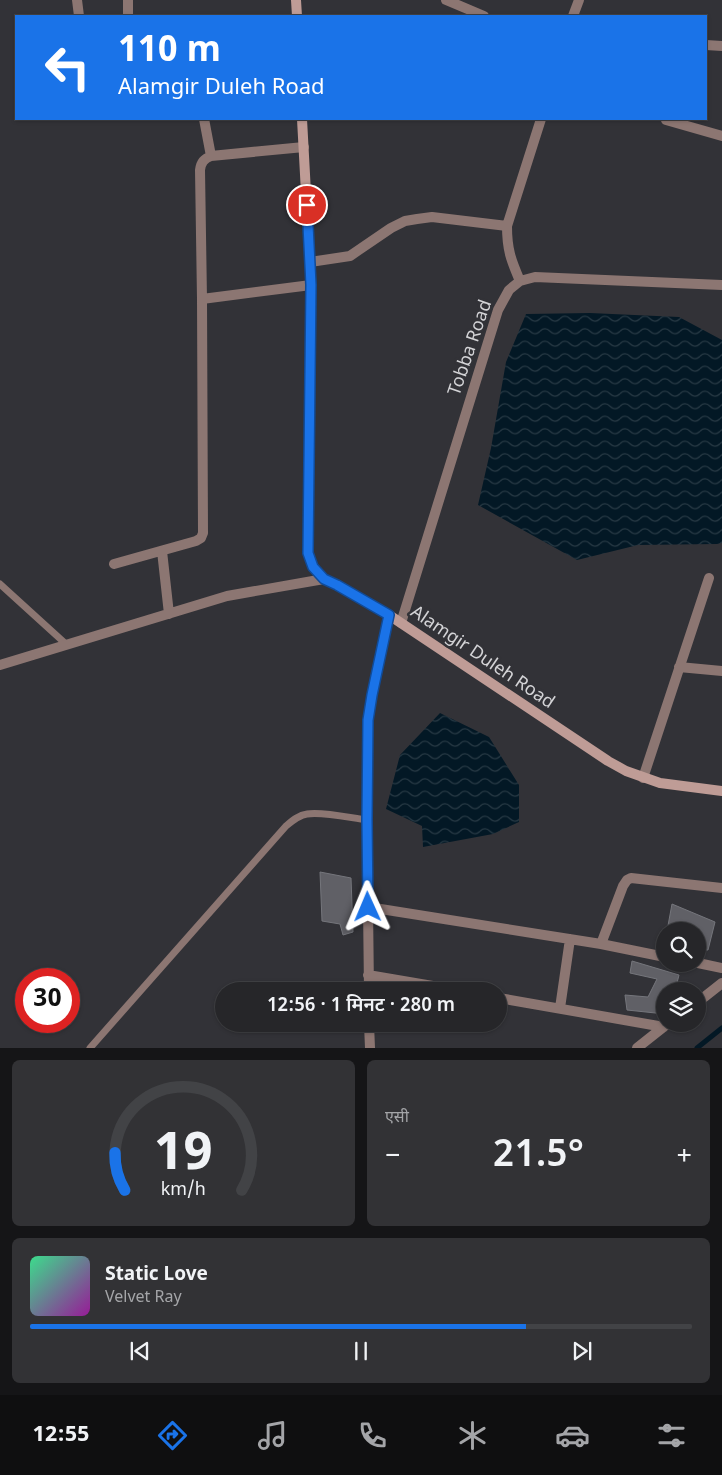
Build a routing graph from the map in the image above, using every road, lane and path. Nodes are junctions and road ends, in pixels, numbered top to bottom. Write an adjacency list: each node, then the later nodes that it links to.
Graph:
1 (77, 0): 6 (street)
2 (128, 0): 7 (street)
3 (296, 0): 8 (street)
4 (446, 0): 9 (street)
5 (579, 0): 10 (street)
6 (79, 15)
7 (128, 15)
8 (297, 15)
9 (482, 15)
10 (573, 15)
11 (707, 45): 12 (street)
12 (722, 46)
13 (204, 120): 19 (street)
14 (302, 120): 18 (street, Alamgir Duleh Road)
15 (541, 120): 20 (street)
16 (666, 120): 17 (street)
17 (722, 136)
18 (304, 147): 19 (street); 21 (street, Alamgir Duleh Road)
19 (212, 156): 25 (street)
20 (508, 226): 21 (street); 22 (street)
21 (310, 262): 23 (street, Alamgir Duleh Road)
22 (520, 281): 24 (street); 33 (street, Tobba Road)
23 (311, 285): 25 (street); 29 (street, Alamgir Duleh Road)
24 (722, 285)
25 (202, 299): 26 (street)
26 (162, 551): 27 (street); 31 (street)
27 (114, 564)
28 (709, 578): 36 (street)
29 (324, 579): 31 (street); 32 (street, Alamgir Duleh Road)
30 (0, 584): 34 (lane)
31 (169, 614): 34 (street)
32 (389, 615): 33 (street, Alamgir Duleh Road); 40 (street)
33 (401, 623): 38 (street, Alamgir Duleh Road)
34 (67, 645): 35 (street)
35 (0, 665)
36 (679, 666): 37 (street); 38 (street)
37 (722, 671)
38 (643, 778): 39 (street, Alamgir Duleh Road)
39 (722, 791)
40 (367, 820): 42 (street); 58 (lane)
41 (722, 888): 44 (street)
42 (368, 907): 43 (street); 48 (street)
43 (570, 939): 44 (street); 54 (street)
44 (601, 944): 45 (street)
45 (656, 955)
46 (706, 965): 47 (street)
47 (722, 968)
48 (368, 975): 49 (street); 50 (street)
49 (368, 982)
50 (409, 982)
51 (722, 983): 52 (street)
52 (706, 996)
53 (507, 999): 54 (street)
54 (560, 1008): 55 (street)
55 (656, 1023)
56 (370, 1032): 59 (street)
57 (657, 1032): 60 (street)
58 (90, 1048)
59 (370, 1048)
60 (637, 1048)

